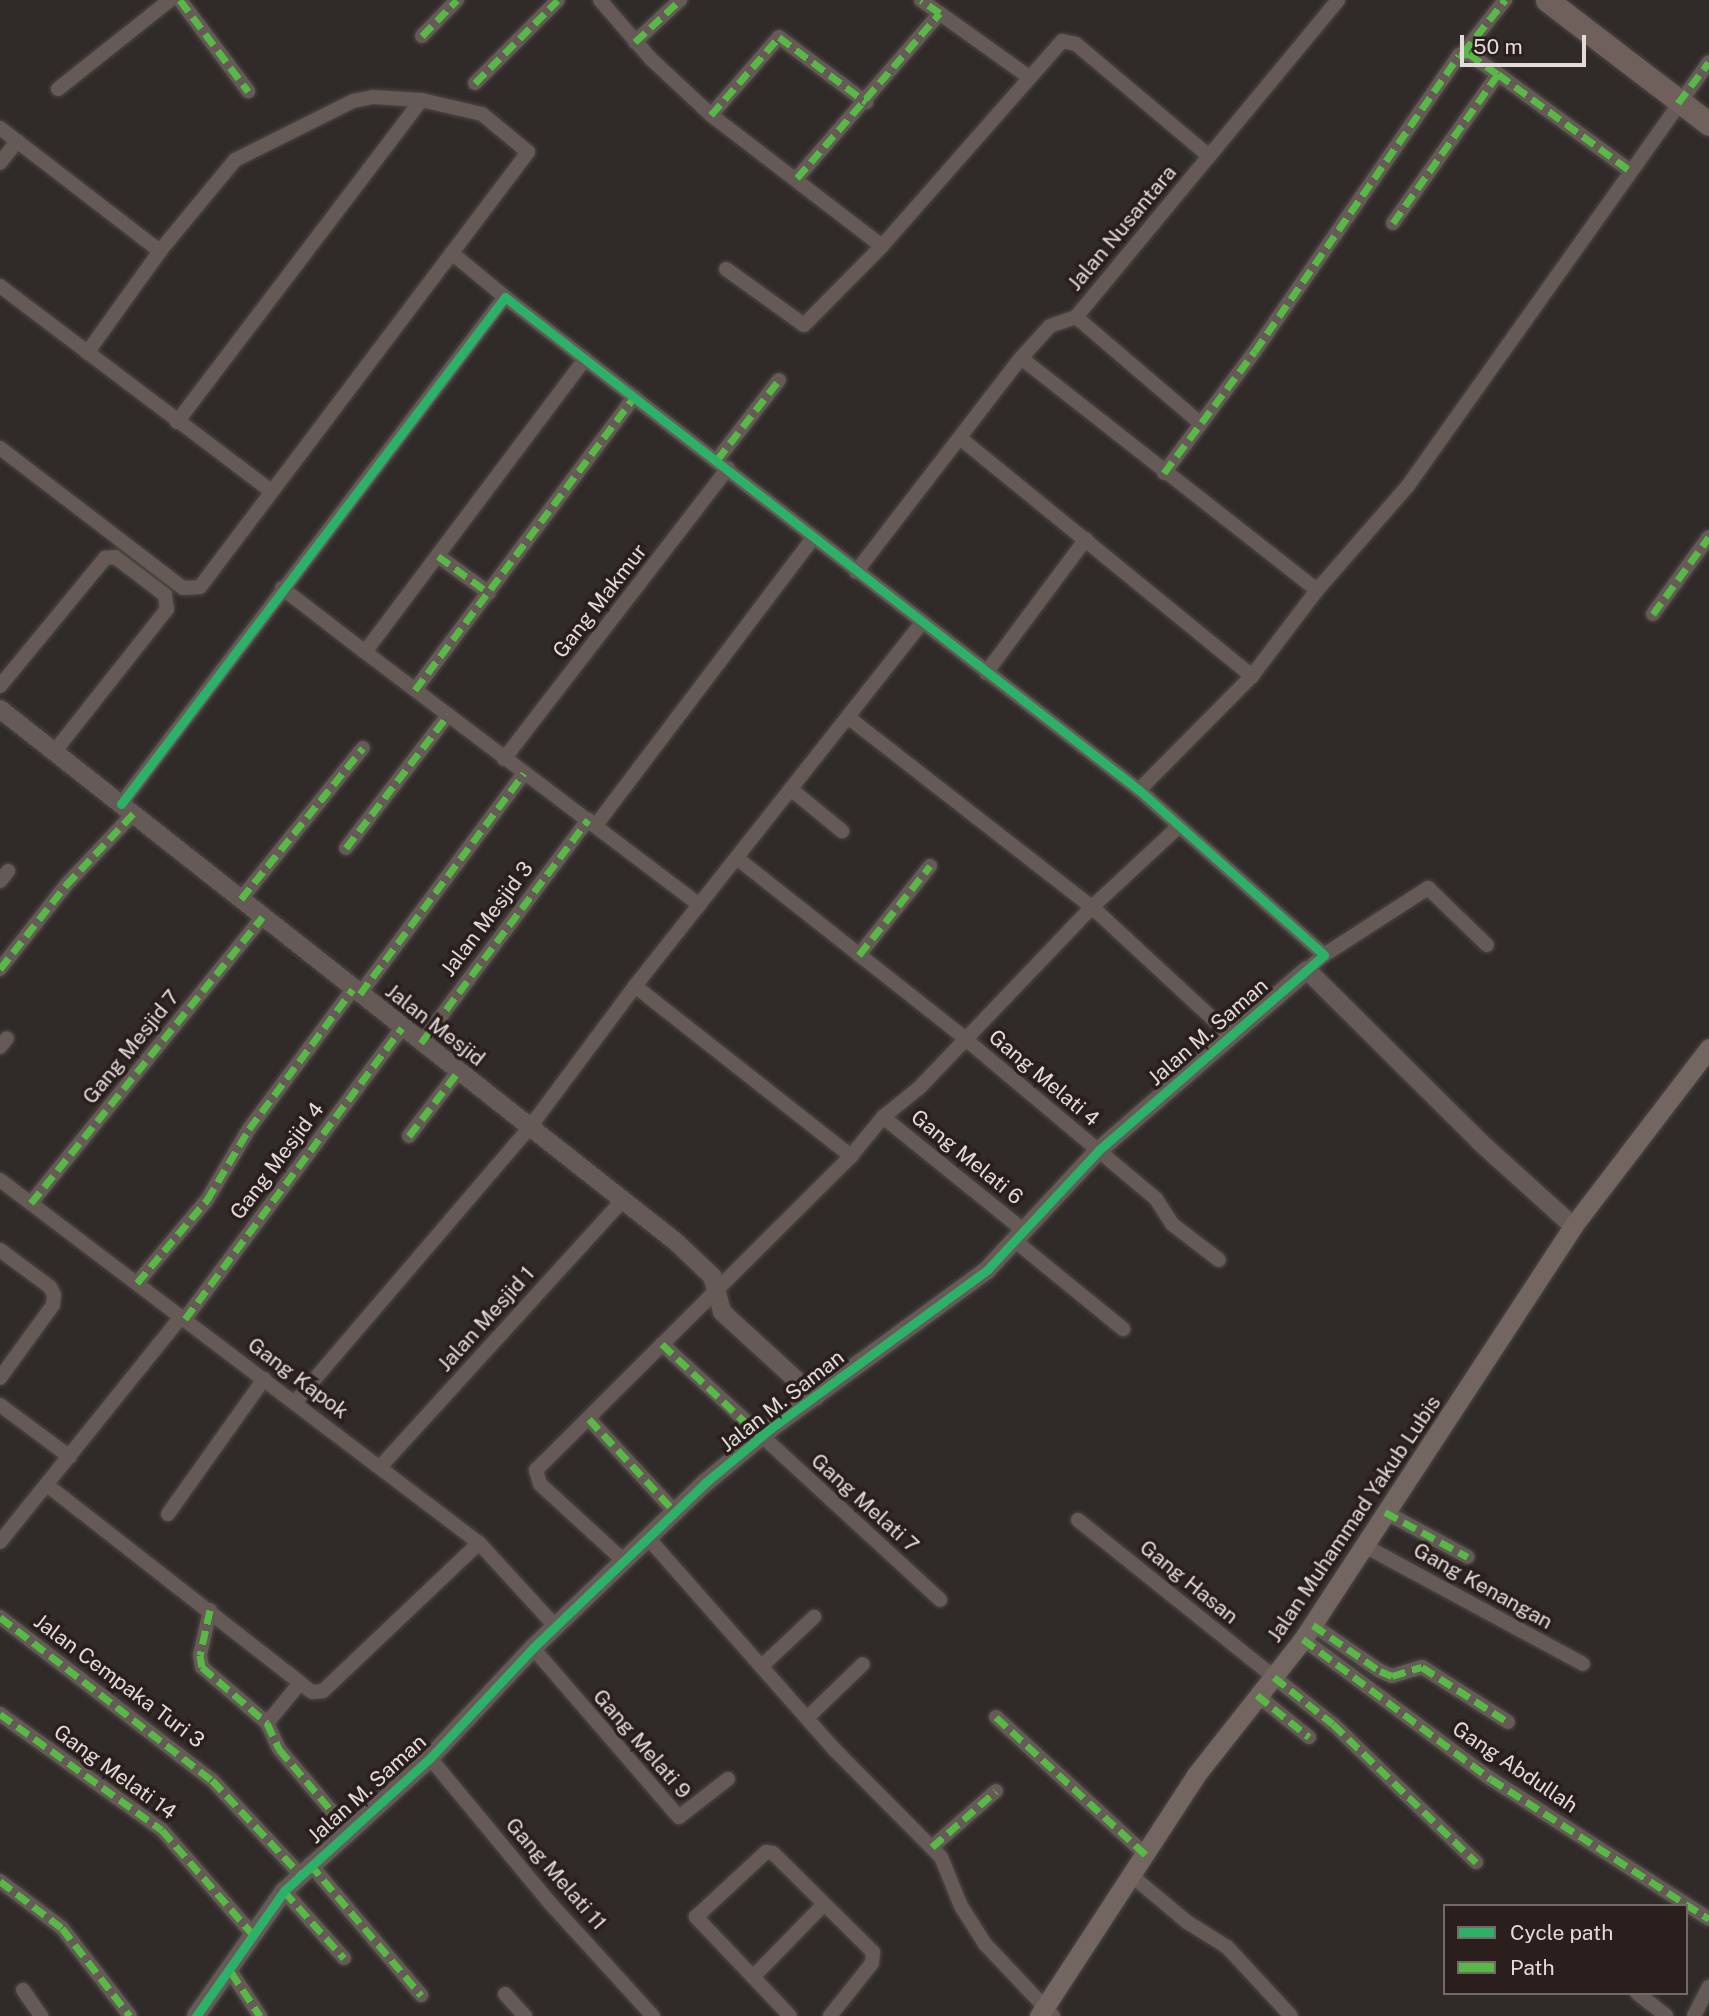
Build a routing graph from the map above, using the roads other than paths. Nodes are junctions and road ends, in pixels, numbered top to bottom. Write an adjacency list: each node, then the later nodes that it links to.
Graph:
1 (170, 0): 19 (street)
2 (180, 0): 20 (street)
3 (457, 0): 12 (street)
4 (558, 0): 18 (street)
5 (600, 0): 13 (street)
6 (680, 0): 13 (street)
7 (921, 0): 11 (street)
8 (1338, 0): 28 (street, Jalan Nusantara)
9 (1505, 0): 14 (street)
10 (1548, 0): 23 (highway)
11 (940, 13): 17 (street); 22 (street)
12 (422, 36)
13 (635, 42): 24 (street)
14 (1463, 53): 16 (street); 46 (street)
15 (1709, 62): 23 (street)
16 (1499, 74): 30 (street); 32 (street)
17 (1029, 77): 28 (street); 33 (street)
18 (475, 83)
19 (58, 89)
20 (248, 91)
21 (421, 100): 34 (street); 35 (street); 45 (street)
22 (866, 102): 24 (street); 31 (street)
23 (1678, 103): 25 (highway); 30 (street)
24 (711, 115): 31 (street)
25 (1709, 124)
26 (0, 128): 27 (street)
27 (16, 141): 29 (street); 34 (street)
28 (1209, 156): 39 (street, Jalan Nusantara)
29 (0, 163)
30 (1629, 170): 58 (street)
31 (797, 178): 33 (street)
32 (1393, 223)
33 (882, 246): 36 (street)
34 (160, 251): 40 (street)
35 (453, 254): 38 (street); 51 (street)
36 (726, 269)
37 (0, 286): 40 (street)
38 (505, 297): 42 (street); 57 (street)
39 (1076, 317): 41 (street, Jalan Nusantara); 46 (street)
40 (87, 353): 45 (street)
41 (1021, 358): 47 (street, Jalan Nusantara); 50 (street)
42 (585, 359): 44 (street); 55 (street)
43 (779, 380): 49 (street, Gang Makmur)
44 (634, 397): 49 (street); 59 (street)
45 (177, 422): 51 (street)
46 (1199, 422): 50 (street)
47 (960, 438): 54 (street); 56 (street, Jalan Nusantara)
48 (0, 448): 51 (street)
49 (723, 464): 53 (street); 72 (street, Gang Makmur)
50 (1164, 473): 58 (street)
51 (271, 491)
52 (1709, 537): 60 (street)
53 (812, 539): 56 (street); 77 (street, Jalan Mesjid 3)
54 (1086, 539): 63 (street); 64 (street)
55 (438, 556): 59 (street); 62 (street)
56 (856, 572): 61 (street)
57 (282, 588): 62 (street); 76 (street)
58 (1317, 590): 64 (street)
59 (489, 593): 66 (street)
60 (1653, 614)
61 (922, 624): 63 (street); 69 (street)
62 (365, 652): 66 (street)
63 (986, 673): 75 (street)
64 (1252, 676): 75 (street)
65 (0, 686): 71 (street)
66 (415, 690): 68 (street)
67 (0, 709): 71 (street, Jalan Mesjid)
68 (447, 715): 72 (street); 80 (street)
69 (849, 718): 74 (street); 85 (street)
70 (363, 748): 83 (street)
71 (55, 751): 76 (street, Jalan Mesjid)
72 (504, 759): 73 (street)
73 (524, 773): 77 (street); 93 (street)
74 (792, 790): 79 (street); 81 (street)
75 (1139, 790): 78 (street)
76 (127, 809): 83 (street, Jalan Mesjid); 90 (street)
77 (592, 822): 84 (street); 97 (street, Jalan Mesjid 3)
78 (1178, 827): 85 (street); 89 (street)
79 (842, 831)
80 (346, 848)
81 (738, 859): 84 (street); 88 (street, Gang Melati 4)
82 (930, 866): 88 (street)
83 (241, 899): 86 (street, Jalan Mesjid)
84 (699, 905): 92 (street)
85 (1092, 907): 95 (street); 96 (street)
86 (263, 917): 93 (street, Jalan Mesjid); 107 (street, Gang Mesjid 7)
87 (1488, 945): 89 (street)
88 (859, 955): 96 (street, Gang Melati 4)
89 (1324, 955): 91 (street)
90 (0, 969)
91 (1307, 970): 95 (street, Jalan M. Saman); 108 (street)
92 (635, 986): 101 (street); 104 (street)
93 (357, 992): 94 (street, Jalan Mesjid); 112 (street)
94 (402, 1028): 97 (street, Jalan Mesjid); 114 (street, Gang Mesjid 4)
95 (1229, 1034): 103 (street, Jalan M. Saman)
96 (963, 1037): 100 (street); 103 (street, Gang Melati 4)
97 (421, 1043): 99 (street, Jalan Mesjid)
98 (1709, 1048): 108 (main road, Jalan Muhammad Yakub Lubis)
99 (458, 1072): 101 (street, Jalan Mesjid); 102 (street)
100 (883, 1117): 104 (street); 109 (street, Gang Melati 6)
101 (530, 1127): 106 (street, Jalan Mesjid); 120 (street)
102 (409, 1136)
103 (1098, 1151): 109 (street, Jalan M. Saman); 111 (street, Gang Melati 4)
104 (851, 1156): 113 (street)
105 (0, 1180): 107 (street, Gang Kapok)
106 (623, 1200): 113 (street, Jalan Mesjid); 125 (street, Jalan Mesjid 1)
107 (31, 1203): 112 (street, Gang Kapok)
108 (1573, 1226): 128 (main road, Jalan Muhammad Yakub Lubis)
109 (1018, 1235): 115 (street, Gang Melati 6); 119 (street, Jalan M. Saman)
110 (0, 1250): 117 (street)
111 (1219, 1260)
112 (137, 1283): 114 (street, Gang Kapok)
113 (716, 1290): 116 (street); 119 (street, Jalan Mesjid)
114 (183, 1317): 118 (street, Gang Kapok); 124 (street, Gang Mesjid 4)
115 (1123, 1329)
116 (662, 1344): 122 (street); 123 (street, Gang Melati 7)
117 (2, 1373)
118 (264, 1379): 120 (street, Gang Kapok); 129 (street)
119 (815, 1397): 123 (street, Jalan M. Saman)
120 (296, 1401): 125 (street, Gang Kapok)
121 (0, 1405): 124 (street)
122 (589, 1419): 127 (street); 136 (street)
123 (761, 1437): 127 (street, Jalan M. Saman); 137 (street, Gang Melati 7)
124 (70, 1457): 126 (street, Gang Mesjid 4)
125 (380, 1466): 133 (street, Gang Kapok)
126 (47, 1485): 132 (street, Gang Mesjid 4); 138 (street)
127 (675, 1512): 131 (street, Jalan M. Saman)
128 (1385, 1512): 134 (main road, Jalan Muhammad Yakub Lubis); 135 (street)
129 (168, 1514)
130 (1079, 1520): 147 (street, Gang Hasan)
131 (648, 1538): 136 (street, Jalan M. Saman); 144 (street)
132 (0, 1542)
133 (479, 1543): 141 (street, Gang Kapok); 148 (street)
134 (1363, 1545): 142 (main road, Jalan Muhammad Yakub Lubis); 146 (street, Gang Kenangan)
135 (1468, 1558)
136 (624, 1561): 141 (street, Jalan M. Saman)
137 (940, 1600)
138 (210, 1610): 148 (street); 154 (street)
139 (0, 1617): 163 (street, Jalan Cempaka Turi 3)
140 (814, 1617): 144 (street)
141 (556, 1627): 143 (street, Jalan M. Saman)
142 (1308, 1632): 147 (main road, Jalan Muhammad Yakub Lubis); 153 (street); 168 (street, Gang Abdullah)
143 (533, 1648): 156 (street, Jalan M. Saman); 157 (street, Gang Melati 9)
144 (764, 1664): 151 (street)
145 (863, 1664): 151 (street)
146 (1583, 1664)
147 (1274, 1676): 149 (main road, Jalan Muhammad Yakub Lubis); 162 (street, Gang Hasan)
148 (300, 1683): 154 (street)
149 (1257, 1695): 155 (street); 161 (main road, Jalan Muhammad Yakub Lubis)
150 (0, 1714): 171 (street, Gang Melati 14)
151 (808, 1717): 160 (street)
152 (996, 1717): 161 (street)
153 (1508, 1722)
154 (267, 1723): 159 (street)
155 (1309, 1737)
156 (430, 1758): 159 (street, Jalan M. Saman); 187 (street, Gang Melati 11)
157 (728, 1779)
158 (996, 1791): 160 (street)
159 (348, 1830): 163 (street, Jalan M. Saman)
160 (932, 1847): 180 (street)
161 (1146, 1855): 164 (main road, Jalan Muhammad Yakub Lubis)
162 (1476, 1862)
163 (305, 1869): 166 (street, Jalan M. Saman); 178 (street, Jalan Cempaka Turi 3)
164 (1132, 1876): 180 (main road, Jalan Muhammad Yakub Lubis); 189 (street)
165 (0, 1881): 183 (street)
166 (284, 1891): 171 (street, Jalan M. Saman); 172 (street)
167 (824, 1903): 174 (street); 174 (street); 181 (street)
168 (1686, 1904)
169 (1688, 1906): 170 (street, Gang Abdullah)
170 (1709, 1919)
171 (254, 1936): 173 (street, Jalan M. Saman)
172 (344, 1958)
173 (231, 1972): 184 (street, Jalan M. Saman); 185 (street)
174 (754, 1976): 188 (street)
175 (1709, 1987): 191 (street)
176 (23, 1990): 182 (street)
177 (505, 1994): 186 (street)
178 (421, 1995)
179 (1640, 1995): 190 (street)
180 (1046, 2013)
181 (828, 2015)
182 (41, 2016)
183 (130, 2016)
184 (195, 2016)
185 (260, 2016)
186 (525, 2016)
187 (653, 2016)
188 (790, 2016)
189 (1291, 2016)
190 (1666, 2016)
191 (1694, 2016)

